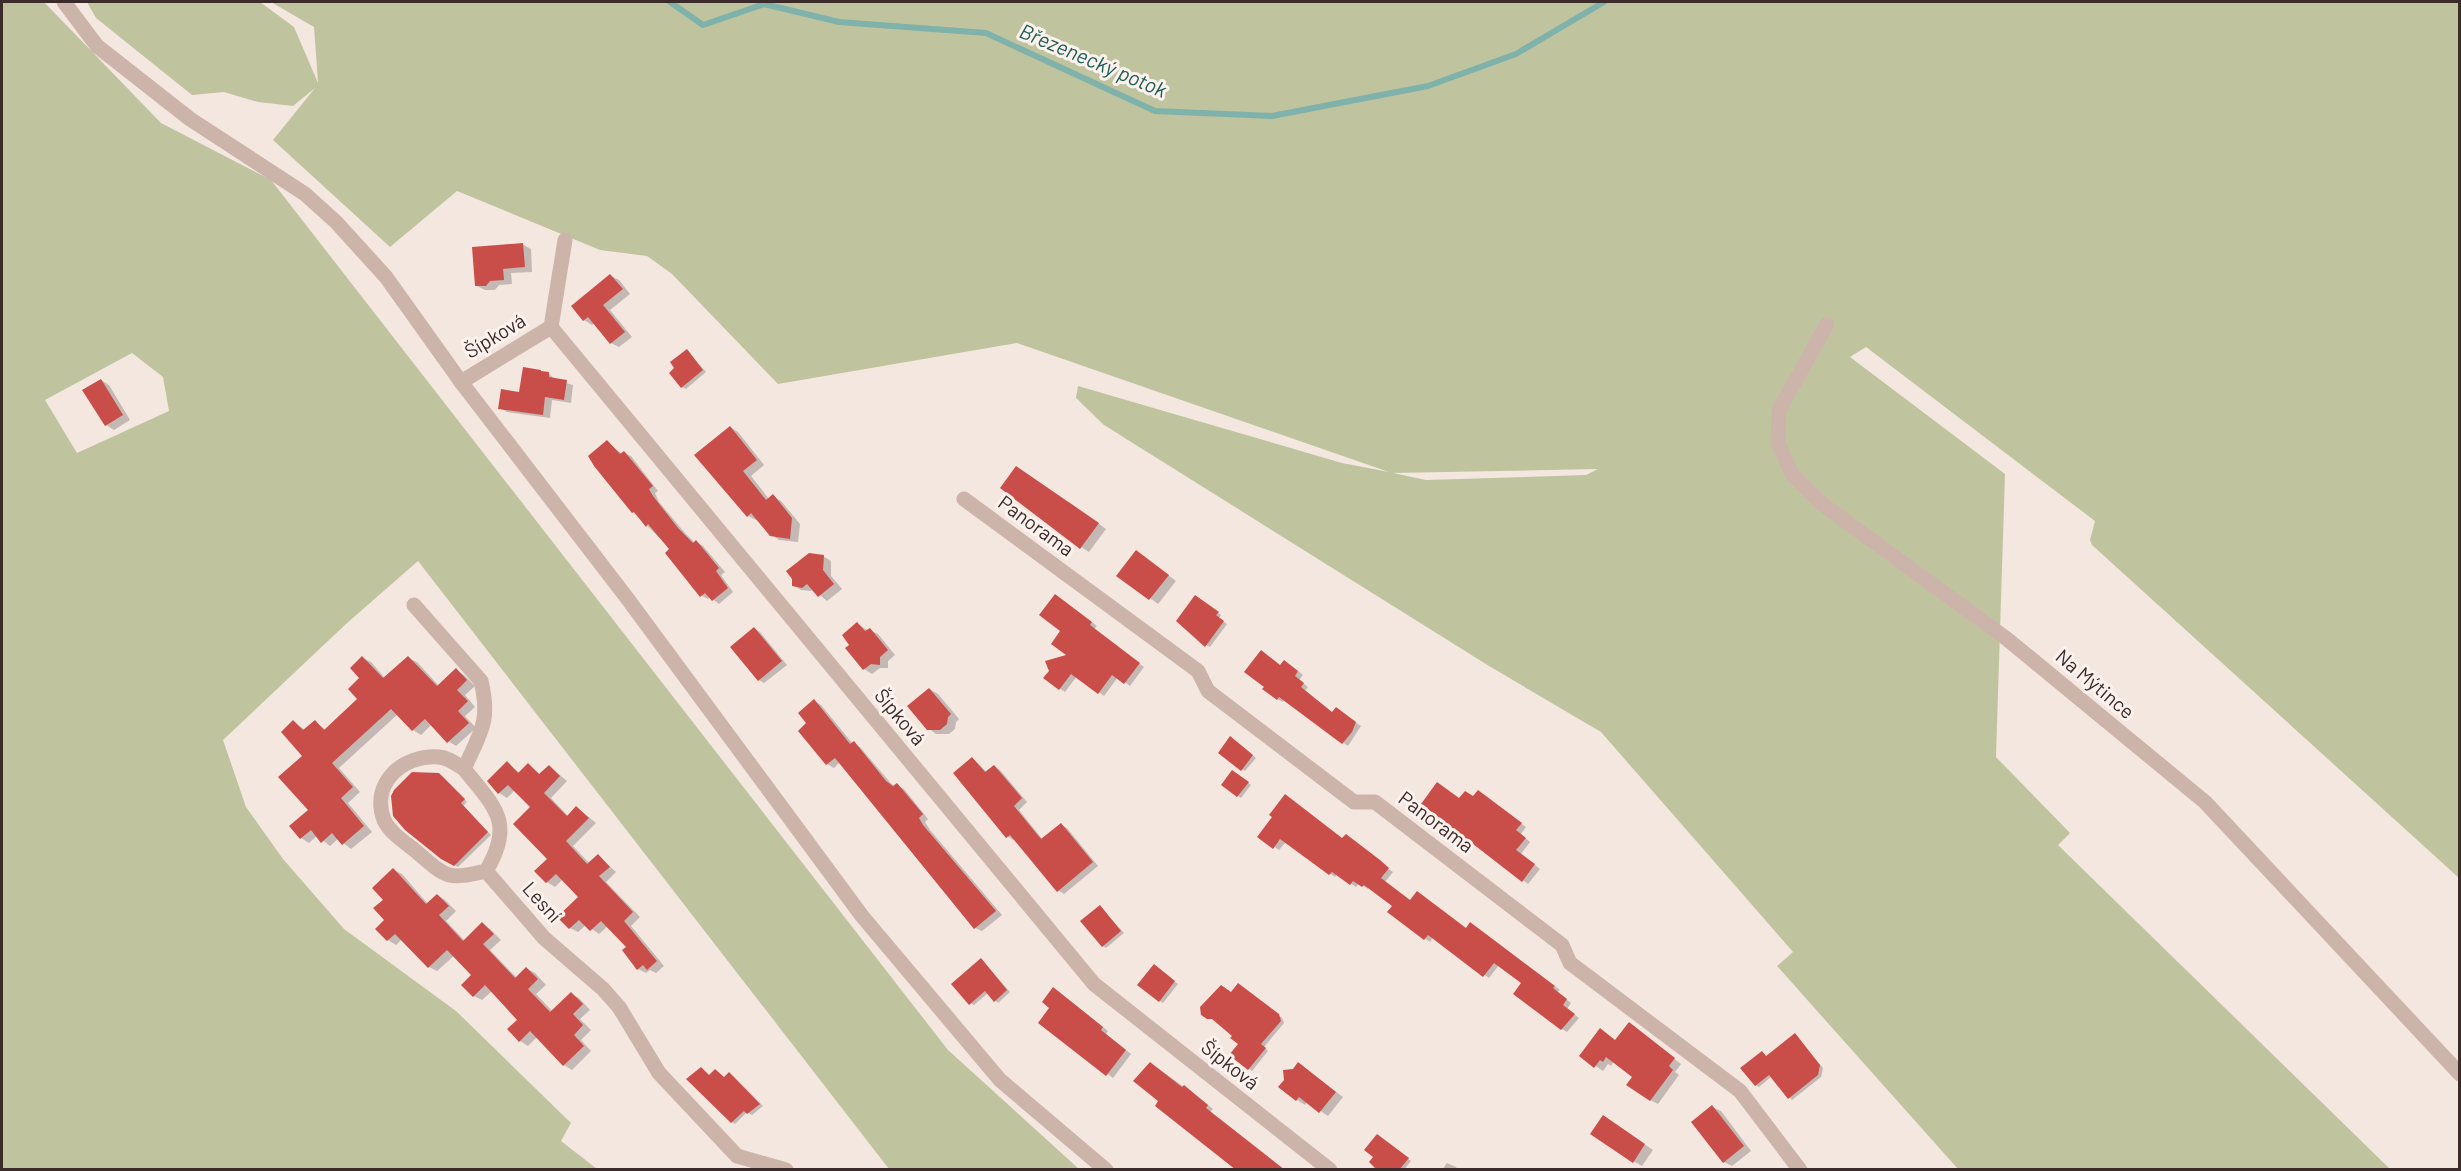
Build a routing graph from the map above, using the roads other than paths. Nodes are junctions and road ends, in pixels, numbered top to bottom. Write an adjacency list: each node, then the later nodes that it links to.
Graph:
1 (64, 2): 5 (street)
2 (565, 240): 4 (street)
3 (1827, 324): 10 (street, Na Mýtince)
4 (550, 327): 5 (street, Šípková); 13 (street, Šípková)
5 (461, 381): 12 (street)
6 (964, 499): 14 (street, Panorama)
7 (414, 605): 8 (street)
8 (464, 769): 9 (street); 9 (street)
9 (486, 871): 11 (street, Lesní)
10 (2460, 1074)
11 (786, 1170)
12 (1106, 1170)
13 (1330, 1170)
14 (1800, 1170)

